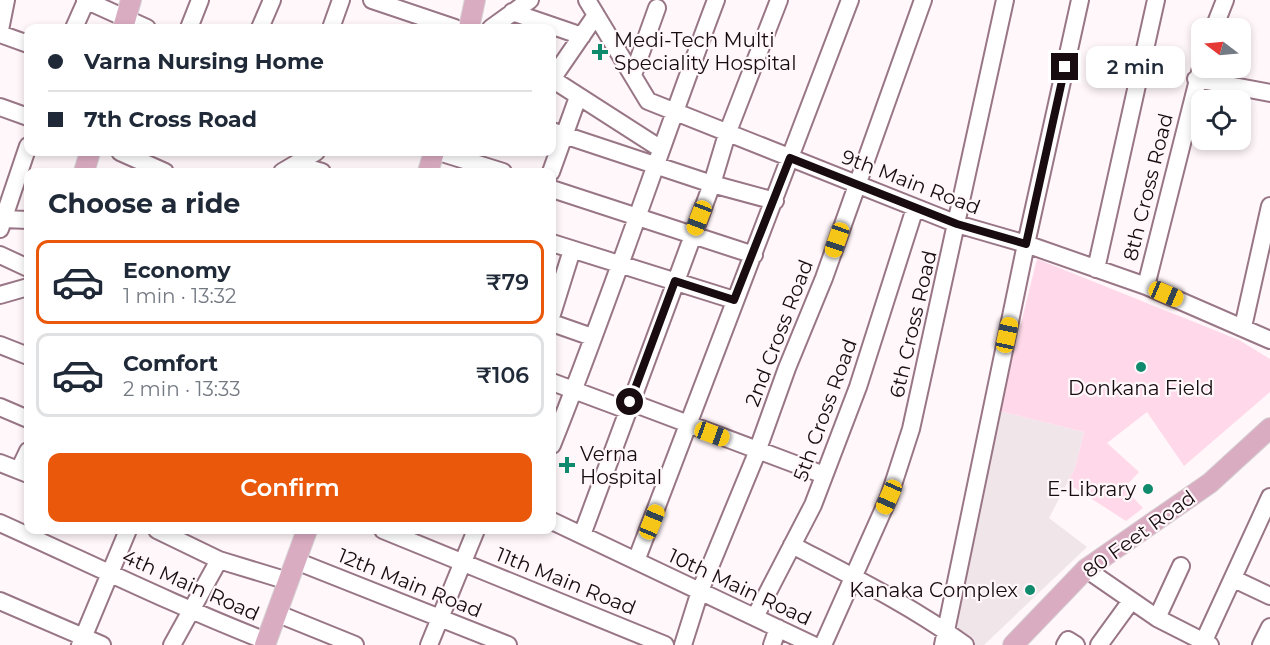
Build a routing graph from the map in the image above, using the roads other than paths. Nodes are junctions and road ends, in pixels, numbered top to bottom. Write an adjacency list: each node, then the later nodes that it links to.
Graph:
1 (6, 0): 32 (street)
2 (86, 0): 20 (street); 22 (street)
3 (200, 0): 24 (street)
4 (272, 0): 25 (street)
5 (341, 0): 26 (street)
6 (475, 0): 28 (main road)
7 (530, 0): 19 (street)
8 (716, 0): 43 (street)
9 (779, 0): 46 (street)
10 (850, 0): 52 (street)
11 (923, 0): 57 (street, 2nd Cross Road)
12 (1005, 0): 66 (street, 6th Cross Road)
13 (1080, 0): 69 (street)
14 (1156, 0): 75 (street)
15 (1225, 0): 21 (street)
16 (383, 2): 27 (street)
17 (592, 5): 33 (street); 36 (street, 9th Main Road)
18 (657, 8): 36 (street)
19 (512, 12): 29 (street); 30 (street)
20 (127, 16): 23 (street)
21 (1218, 18)
22 (76, 24)
23 (140, 24)
24 (191, 24)
25 (262, 24)
26 (332, 24)
27 (444, 24)
28 (470, 24)
29 (496, 24)
30 (547, 24)
31 (556, 27): 33 (street)
32 (0, 32): 34 (street)
33 (582, 36): 35 (street)
34 (24, 42)
35 (556, 73)
36 (633, 75): 43 (street, 9th Main Road)
37 (1197, 78): 77 (street, 8th Cross Road)
38 (1222, 78): 40 (street)
39 (556, 82): 41 (street)
40 (1270, 93)
41 (578, 97): 45 (street); 47 (street)
42 (0, 107): 44 (street)
43 (674, 112): 46 (street, 9th Main Road); 47 (street)
44 (24, 116)
45 (558, 133): 53 (street)
46 (727, 134): 52 (street, 9th Main Road); 58 (street)
47 (661, 149): 53 (street)
48 (25, 156): 65 (street)
49 (129, 156): 54 (street)
50 (310, 156): 55 (street)
51 (452, 156): 56 (street)
52 (790, 158): 57 (street, 9th Main Road); 60 (street)
53 (656, 166): 58 (street); 63 (street)
54 (156, 168)
55 (291, 168)
56 (490, 168)
57 (856, 183): 62 (street, 9th Main Road); 96 (street, 2nd Cross Road)
58 (712, 184): 60 (street); 67 (street)
59 (556, 190): 63 (street)
60 (775, 201): 72 (street)
61 (1270, 206): 83 (street)
62 (915, 208): 66 (street, 9th Main Road); 99 (street, 5th Cross Road)
63 (639, 217): 67 (street); 73 (street)
64 (24, 221): 65 (street)
65 (2, 224)
66 (957, 224): 69 (street, 9th Main Road); 119 (street, 6th Cross Road)
67 (692, 235): 72 (street); 76 (street)
68 (556, 244): 70 (street)
69 (1026, 244): 75 (street, 9th Main Road); 133 (street)
70 (572, 250): 73 (street); 81 (street)
71 (0, 255): 74 (street)
72 (754, 255): 80 (street)
73 (622, 265): 76 (street); 84 (street)
74 (24, 266)
75 (1096, 269): 77 (street, 9th Main Road)
76 (675, 281): 80 (street); 90 (street)
77 (1146, 286): 83 (street, 9th Main Road)
78 (24, 288): 79 (street)
79 (0, 295)
80 (734, 300): 93 (street)
81 (556, 301)
82 (556, 324): 84 (street)
83 (1243, 327): 85 (street, 9th Main Road)
84 (592, 337): 89 (street)
85 (1270, 340)
86 (0, 345): 87 (street)
87 (24, 354)
88 (556, 383): 89 (street)
89 (573, 389): 90 (street); 95 (street)
90 (629, 406): 93 (street); 110 (street)
91 (0, 407): 92 (street)
92 (24, 417)
93 (690, 425): 96 (street); 115 (street)
94 (1270, 428): 117 (main road, 80 Feet Road)
95 (556, 433)
96 (757, 450): 99 (street); 122 (street, 2nd Cross Road)
97 (0, 464): 98 (street)
98 (24, 472)
99 (824, 475): 111 (street, 5th Cross Road)
100 (1270, 497): 120 (street)
101 (556, 522): 110 (street, 10th Main Road)
102 (0, 523): 103 (street, 4th Main Road)
103 (24, 534)
104 (24, 534): 118 (street, 4th Main Road)
105 (126, 534): 118 (street)
106 (165, 534): 112 (street)
107 (306, 534): 113 (main road)
108 (409, 534): 114 (street, 11th Main Road)
109 (474, 534): 114 (street)
110 (582, 535): 115 (street, 10th Main Road)
111 (792, 545): 119 (street); 129 (street, 5th Cross Road)
112 (219, 560): 121 (street); 126 (street)
113 (296, 561): 121 (main road); 128 (street, 12th Main Road)
114 (461, 561): 128 (street); 142 (street, 11th Main Road)
115 (636, 561): 122 (street, 10th Main Road)
116 (1181, 566): 130 (street)
117 (1086, 569): 125 (street); 148 (main road, 80 Feet Road)
118 (111, 573): 126 (street, 4th Main Road); 134 (street)
119 (854, 577): 133 (street); 146 (street, 6th Cross Road)
120 (1234, 579): 123 (street); 136 (street)
121 (288, 581): 127 (main road)
122 (700, 591): 129 (street, 10th Main Road); 143 (street, 2nd Cross Road)
123 (1270, 596)
124 (0, 601): 134 (street)
125 (1131, 601): 130 (street); 151 (street)
126 (192, 612): 135 (street, 4th Main Road); 138 (street)
127 (276, 614): 135 (main road); 139 (street)
128 (440, 617): 140 (street); 141 (street, 12th Main Road)
129 (755, 617): 132 (street, 10th Main Road)
130 (1157, 618): 136 (street)
131 (1270, 627): 152 (street)
132 (778, 628): 144 (street); 145 (street, 10th Main Road)
133 (944, 638): 147 (street)
134 (82, 641): 137 (street)
135 (266, 643)
136 (1205, 644)
137 (102, 645)
138 (172, 645)
139 (355, 645)
140 (429, 645)
141 (508, 645)
142 (665, 645)
143 (683, 645)
144 (772, 645)
145 (813, 645)
146 (823, 645)
147 (965, 645)
148 (1013, 645)
149 (1065, 645): 150 (street)
150 (1076, 645)
151 (1099, 645)
152 (1261, 645)

